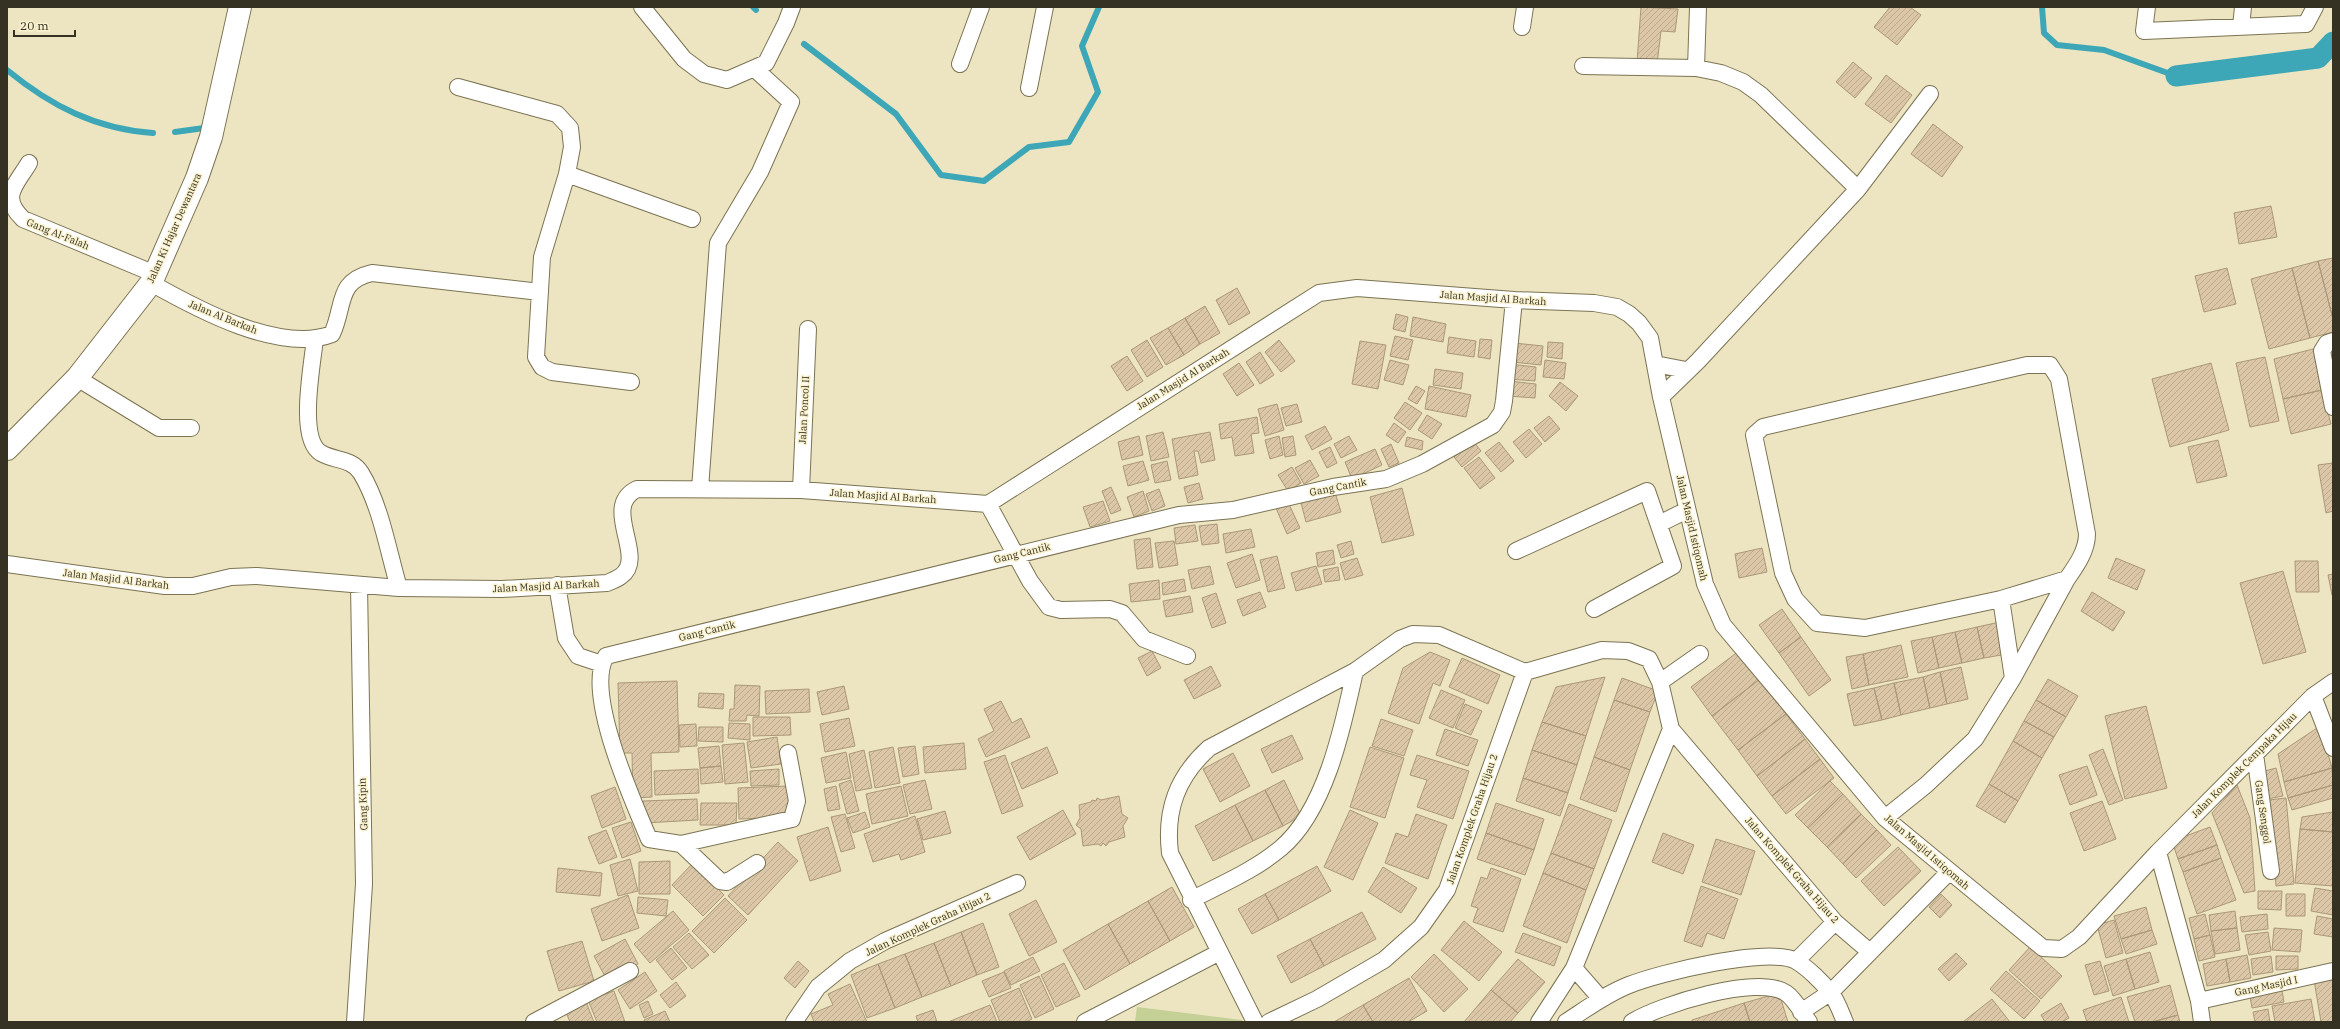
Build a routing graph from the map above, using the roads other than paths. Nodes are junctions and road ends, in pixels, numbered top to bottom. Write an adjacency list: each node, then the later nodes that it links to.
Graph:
1 (240, 7): 25 (main road, Jalan Ki Hajar Dewantara)
2 (642, 7): 16 (street)
3 (792, 7): 16 (street)
4 (980, 7): 13 (street)
5 (1045, 7): 18 (street)
6 (1525, 7): 11 (street)
7 (1698, 7): 15 (street)
8 (2147, 7): 12 (street)
9 (2243, 7): 12 (street)
10 (2315, 7): 12 (street)
11 (1522, 27)
12 (2241, 27)
13 (960, 64)
14 (1583, 66): 15 (street)
15 (1696, 68): 22 (street)
16 (755, 69): 40 (street)
17 (458, 87): 21 (street)
18 (1029, 88)
19 (1930, 94): 22 (street)
20 (29, 162): 23 (street, Gang Al-Falah)
21 (567, 174): 24 (street); 26 (street)
22 (1858, 189): 32 (street)
23 (10, 212): 25 (street, Gang Al-Falah)
24 (692, 219)
25 (153, 279): 29 (street, Jalan Al Barkah); 33 (main road, Jalan Ki Hajar Dewantara)
26 (540, 292): 29 (street); 34 (street)
27 (1514, 300): 31 (street, Jalan Masjid Al Barkah); 42 (street, Jalan Masjid Al Barkah); 46 (street, Gang Cantik)
28 (808, 329): 41 (street, Jalan Poncol II)
29 (319, 338): 51 (street)
30 (2333, 341): 36 (street)
31 (1655, 364): 32 (street); 35 (street, Jalan Masjid Al Barkah)
32 (1686, 370): 35 (street)
33 (77, 378): 37 (street); 38 (main road, Jalan Ki Hajar Dewantara)
34 (631, 382)
35 (1663, 404): 39 (street, Jalan Masjid Al Barkah)
36 (2333, 407)
37 (191, 428)
38 (7, 449)
39 (1676, 455): 43 (street, Jalan Masjid Istiqomah)
40 (700, 489): 41 (street, Jalan Masjid Al Barkah); 49 (street, Jalan Masjid Al Barkah)
41 (801, 490): 42 (street, Jalan Masjid Al Barkah)
42 (988, 504): 46 (street)
43 (1688, 510): 44 (street); 67 (street, Jalan Masjid Istiqomah)
44 (1659, 524): 45 (street); 53 (street)
45 (1516, 551)
46 (1017, 554): 55 (street); 56 (street, Gang Cantik)
47 (7, 564): 50 (street, Jalan Masjid Al Barkah)
48 (2067, 579): 52 (street); 52 (street); 59 (street)
49 (557, 585): 51 (street, Jalan Masjid Al Barkah); 56 (street)
50 (359, 586): 51 (street, Jalan Masjid Al Barkah); 87 (street, Gang Kipin)
51 (399, 588)
52 (2001, 600): 59 (street)
53 (1594, 609)
54 (1700, 654): 60 (street)
55 (1187, 656)
56 (602, 664): 68 (street)
57 (1355, 671): 58 (street); 74 (street); 74 (street)
58 (1525, 672): 60 (street, Jalan Komplek Graha Hijau 2); 92 (street, Jalan Komplek Graha Hijau 2)
59 (2013, 678): 67 (street)
60 (1660, 682): 63 (street, Jalan Komplek Graha Hijau 2)
61 (2333, 682): 62 (street, Jalan Komplek Cempaka Hijau)
62 (2313, 696): 64 (street); 66 (street, Jalan Komplek Cempaka Hijau)
63 (1671, 729): 75 (street, Jalan Komplek Graha Hijau 2); 79 (street)
64 (2333, 748)
65 (788, 753): 68 (street)
66 (2255, 754): 69 (street, Jalan Komplek Cempaka Hijau); 71 (street, Gang Senggol)
67 (1885, 818): 72 (street, Jalan Masjid Istiqomah)
68 (681, 844): 70 (street)
69 (2158, 852): 72 (street, Jalan Masjid Istiqomah); 84 (street)
70 (757, 863)
71 (2271, 871)
72 (1949, 872): 76 (street)
73 (1017, 883): 89 (street, Jalan Komplek Graha Hijau 2)
74 (1192, 900): 77 (street)
75 (1835, 922): 76 (street, Jalan Komplek Graha Hijau 2); 78 (street)
76 (1870, 952): 82 (street)
77 (1218, 954): 90 (street); 91 (street)
78 (1796, 961): 82 (street); 83 (street)
79 (1574, 968): 83 (street); 93 (street)
80 (630, 971): 85 (street)
81 (2333, 971): 84 (street, Gang Masjid I)
82 (1831, 992): 86 (street); 96 (street)
83 (1601, 999): 94 (street)
84 (2199, 1001): 97 (street)
85 (556, 1017): 88 (street)
86 (1805, 1017): 95 (street)
87 (355, 1022)
88 (534, 1022)
89 (794, 1022)
90 (1085, 1022)
91 (1255, 1022)
92 (1269, 1022)
93 (1539, 1022)
94 (1566, 1022)
95 (1632, 1022)
96 (1845, 1022)
97 (2202, 1022)

